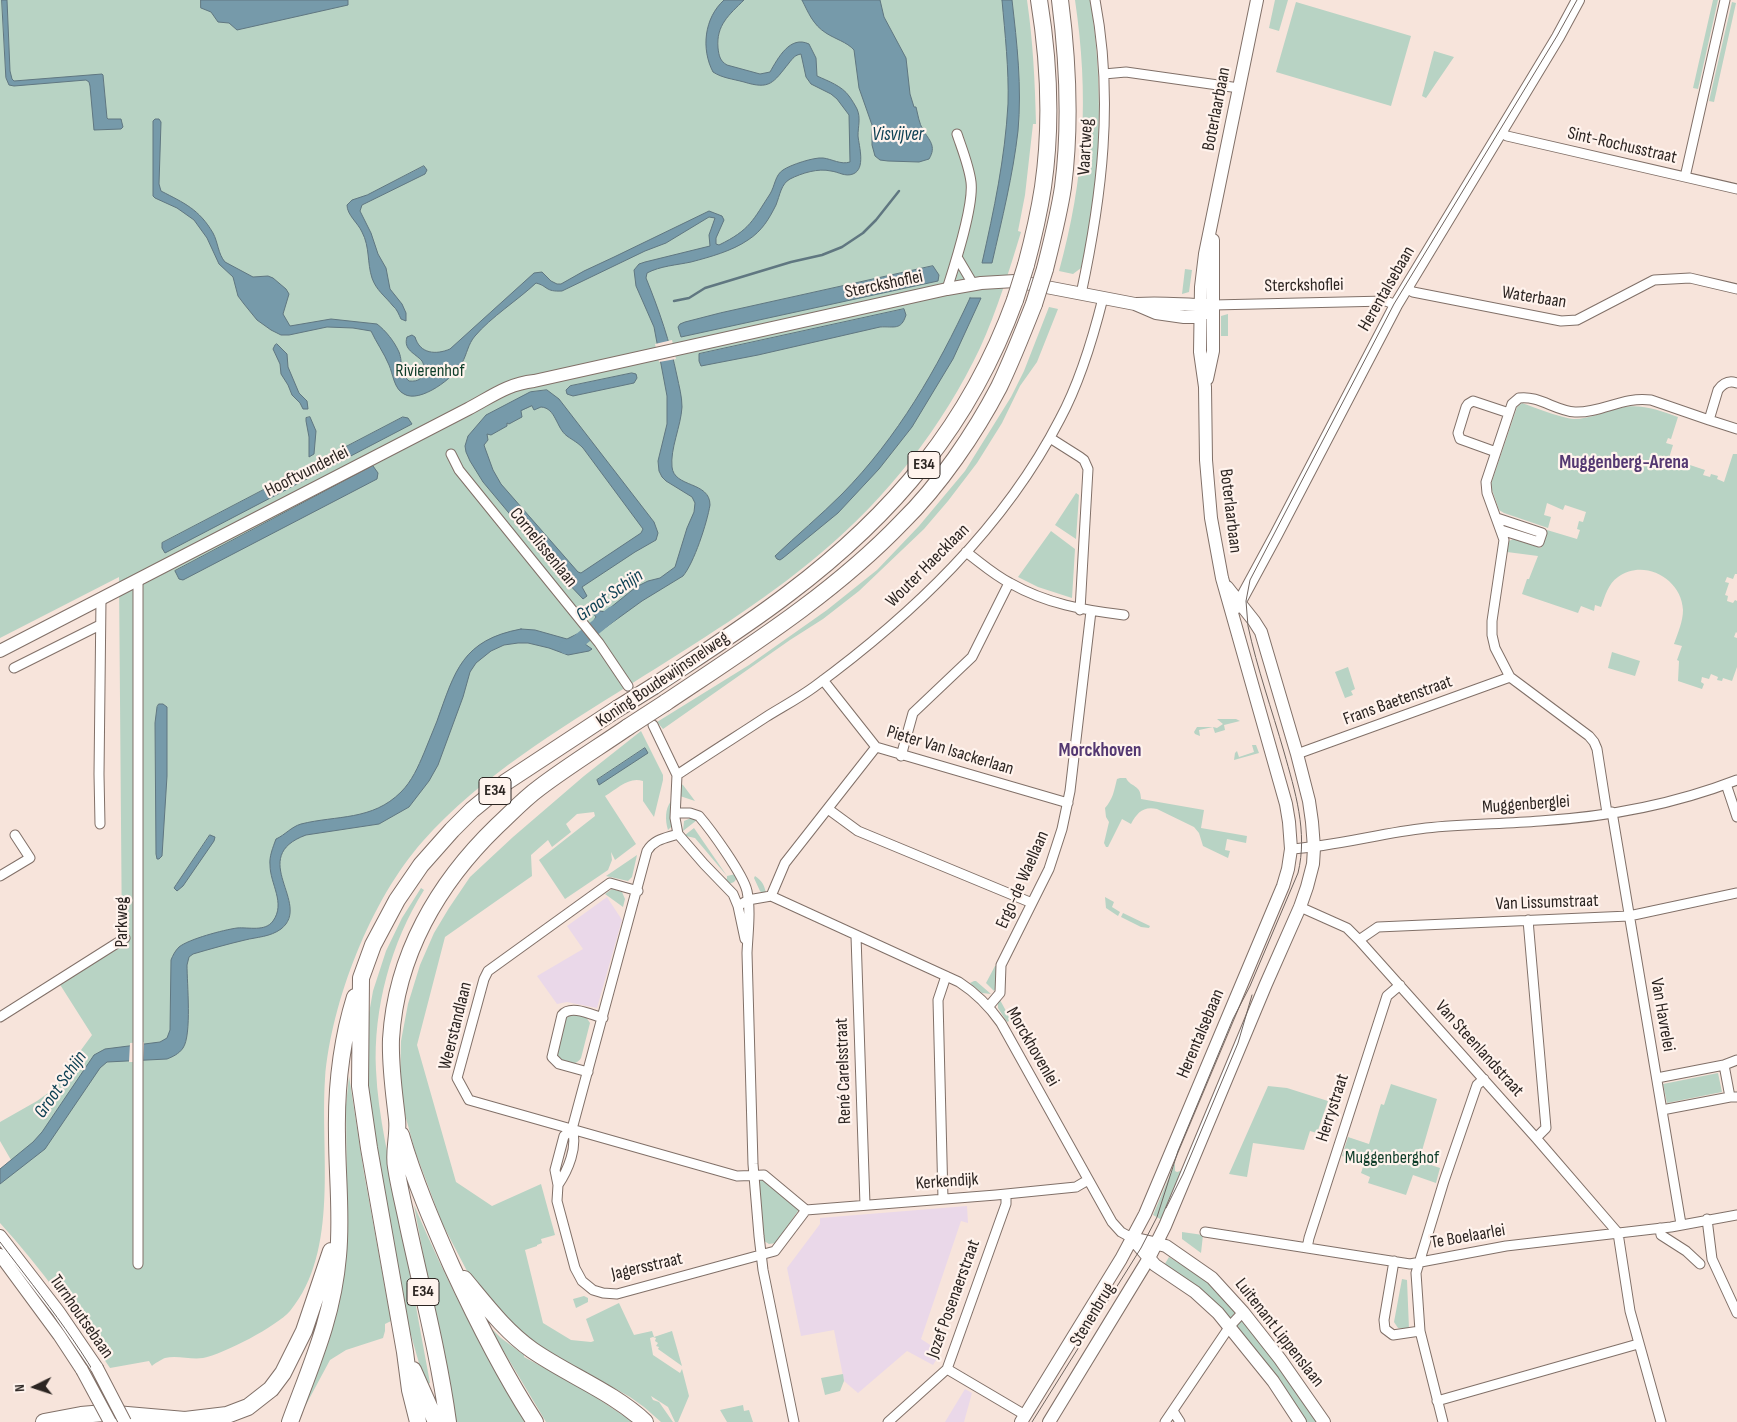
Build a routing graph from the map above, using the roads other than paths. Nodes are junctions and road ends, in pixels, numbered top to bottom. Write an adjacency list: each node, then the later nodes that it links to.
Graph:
1 (1039, 0): 80 (highway, Koning Boudewijnsnelweg / E34, bridge)
2 (1060, 0): 92 (highway, Koning Boudewijnsnelweg / E34, bridge)
3 (1095, 0): 7 (street, Vaartweg)
4 (1257, 0): 8 (main road, Boterlaarbaan)
5 (1578, 0): 9 (main road, Herentalsebaan)
6 (1725, 0): 11 (street)
7 (1104, 74): 8 (street); 18 (street, Vaartweg)
8 (1239, 88): 21 (main road, Boterlaarbaan)
9 (1500, 132): 11 (street, Sint-Rochusstraat); 15 (main road, Herentalsebaan)
10 (957, 134): 13 (street)
11 (1685, 177): 12 (street, Sint-Rochusstraat)
12 (1737, 189)
13 (957, 256): 14 (street); 16 (street)
14 (973, 284): 16 (main road, Sterckshoflei); 18 (main road, Sterckshoflei)
15 (1406, 288): 17 (street, Waterbaan); 20 (main road, Herentalsebaan)
16 (947, 289): 22 (main road, Sterckshoflei)
17 (1737, 289)
18 (1081, 294): 19 (main road, Sterckshoflei)
19 (1103, 298): 21 (main road, Sterckshoflei); 27 (street, Wouter Haecklaan)
20 (1396, 305): 21 (street, Sterckshoflei); 37 (main road, Herentalsebaan)
21 (1205, 309): 33 (main road, Boterlaarbaan)
22 (642, 356): 34 (main road, Hooftvunderlei)
23 (1737, 383): 25 (street)
24 (1509, 413): 25 (street); 28 (street); 28 (street)
25 (1708, 420): 26 (street)
26 (1737, 429)
27 (1050, 438): 32 (street, Wouter Haecklaan); 38 (street)
28 (1496, 452): 30 (street)
29 (451, 454): 47 (street, Cornelissenlaan)
30 (1497, 518): 31 (street); 31 (street)
31 (1501, 530): 45 (street)
32 (966, 552): 35 (street); 46 (street, Wouter Haecklaan)
33 (1222, 578): 37 (main road, Boterlaarbaan); 41 (main road, Boterlaarbaan)
34 (138, 580): 36 (main road, Hooftvunderlei); 118 (street, Parkweg)
35 (1009, 583): 38 (street); 51 (street)
36 (101, 599): 42 (street); 43 (main road, Hooftvunderlei)
37 (1239, 602): 41 (main road, Herentalsebaan); 50 (main road)
38 (1080, 610): 39 (street)
39 (1091, 611): 40 (street); 55 (street, Ergo-de Waellaan)
40 (1124, 615)
41 (1234, 622): 64 (main road, Herentalsebaan)
42 (100, 625): 44 (street); 60 (street)
43 (0, 651)
44 (14, 668)
45 (1510, 678): 50 (street, Frans Baetenstraat); 57 (street, Van Havrelei)
46 (823, 680): 49 (street, Pieter Van Isackerlaan); 52 (street, Wouter Haecklaan)
47 (628, 686)
48 (653, 725): 52 (street)
49 (876, 747): 51 (street, Pieter Van Isackerlaan); 56 (street)
50 (1297, 754): 63 (main road)
51 (901, 756): 55 (street, Pieter Van Isackerlaan)
52 (677, 775): 58 (street)
53 (1737, 780): 54 (street, Muggenberglei)
54 (1726, 784): 57 (street, Muggenberglei); 59 (street)
55 (1068, 803): 70 (street, Ergo-de Waellaan)
56 (828, 809): 68 (street); 70 (street)
57 (1609, 812): 63 (street, Muggenberglei); 73 (street, Van Havrelei)
58 (676, 813): 62 (street); 69 (street)
59 (1737, 817)
60 (100, 824)
61 (15, 834): 65 (street)
62 (678, 834): 66 (street, Jagersstraat); 71 (street)
63 (1314, 848): 64 (street); 72 (main road)
64 (1292, 850): 108 (main road, Herentalsebaan)
65 (0, 876)
66 (638, 891): 84 (street, Jagersstraat); 93 (street, Weerstandlaan)
67 (1737, 893): 73 (street, Van Lissumstraat)
68 (771, 896): 69 (street); 75 (street, Morckhovenlei)
69 (748, 900): 71 (street); 78 (street)
70 (1032, 903): 82 (street, Ergo-de Waellaan)
71 (738, 906): 78 (street)
72 (1300, 906): 77 (street, Van Steenlandstraat); 110 (main road, Stenenbrug)
73 (1629, 916): 74 (street, Van Lissumstraat); 88 (street, Van Havrelei)
74 (1528, 920): 77 (street, Van Lissumstraat); 94 (street)
75 (856, 936): 79 (street, Morckhovenlei); 100 (street, René Carelsstraat)
76 (125, 938): 83 (street)
77 (1359, 940): 81 (street, Van Steenlandstraat)
78 (747, 953): 95 (street)
79 (946, 976): 82 (street, Morckhovenlei); 98 (street)
80 (361, 978): 99 (highway); 125 (highway, Koning Boudewijnsnelweg / E34)
81 (1400, 985): 89 (street, Van Steenlandstraat); 111 (street, Herrystraat)
82 (988, 1006): 96 (street, Morckhovenlei)
83 (0, 1017)
84 (603, 1018): 87 (street, Jagersstraat); 87 (street)
85 (1737, 1060): 86 (street)
86 (1724, 1065): 88 (street); 90 (street)
87 (588, 1072): 93 (street, Jagersstraat)
88 (1657, 1078): 91 (street, Van Havrelei)
89 (1484, 1079): 94 (street, Van Steenlandstraat); 117 (street)
90 (1734, 1097): 91 (street)
91 (1662, 1110): 104 (street, Van Havrelei)
92 (397, 1120): 115 (highway); 136 (highway, Koning Boudewijnsnelweg / E34)
93 (572, 1129): 95 (street); 113 (street, Jagersstraat)
94 (1536, 1138): 107 (street, Van Steenlandstraat)
95 (754, 1176): 101 (street); 113 (street)
96 (1088, 1180): 97 (street, Kerkendijk); 108 (street, Morckhovenlei)
97 (1006, 1194): 98 (street, Kerkendijk); 126 (street, Jozef Posenaerstraat)
98 (943, 1199): 100 (street, Kerkendijk)
99 (339, 1200): 129 (highway); 131 (highway)
100 (865, 1205): 101 (street, Kerkendijk)
101 (806, 1210): 113 (street, Jagersstraat)
102 (1737, 1215): 103 (street, Te Boelaarlei)
103 (1707, 1219): 104 (street, Te Boelaarlei); 121 (street)
104 (1681, 1224): 105 (street, Te Boelaarlei)
105 (1660, 1228): 107 (street, Te Boelaarlei); 119 (street)
106 (1205, 1232): 111 (street, Te Boelaarlei)
107 (1618, 1233): 117 (street, Te Boelaarlei); 124 (street)
108 (1134, 1234): 110 (main road, Luitenant Lippenslaan); 114 (main road, Luitenant Lippenslaan); 130 (main road, Stenenbrug)
109 (0, 1236): 133 (main road, Turnhoutsebaan, bridge)
110 (1156, 1244): 114 (main road, Stenenbrug); 120 (main road, Luitenant Lippenslaan)
111 (1307, 1248): 116 (street, Te Boelaarlei)
112 (0, 1255): 132 (main road, Turnhoutsebaan, bridge)
113 (760, 1255): 139 (street)
114 (1149, 1258): 122 (main road, Luitenant Lippenslaan); 141 (main road, Stenenbrug)
115 (449, 1261): 137 (highway); 138 (highway)
116 (1394, 1261): 117 (street, Te Boelaarlei); 123 (street)
117 (1419, 1262): 123 (street)
118 (138, 1264)
119 (1700, 1264)
120 (1243, 1312): 122 (street); 145 (main road, Luitenant Lippenslaan)
121 (1737, 1313)
122 (1230, 1326): 128 (street); 144 (main road, Luitenant Lippenslaan)
123 (1420, 1331): 127 (street)
124 (1638, 1344): 127 (street); 147 (street)
125 (405, 1352): 134 (highway, E34); 135 (highway, E34)
126 (947, 1369): 130 (street); 140 (street, Jozef Posenaerstraat)
127 (1437, 1401): 146 (street)
128 (1172, 1411): 142 (street); 143 (street)
129 (292, 1415)
130 (1022, 1419)
131 (44, 1422)
132 (110, 1422)
133 (125, 1422)
134 (418, 1422)
135 (436, 1422)
136 (448, 1422)
137 (536, 1422)
138 (645, 1422)
139 (794, 1422)
140 (888, 1422)
141 (1048, 1422)
142 (1165, 1422)
143 (1180, 1422)
144 (1300, 1422)
145 (1324, 1422)
146 (1443, 1422)
147 (1661, 1422)

